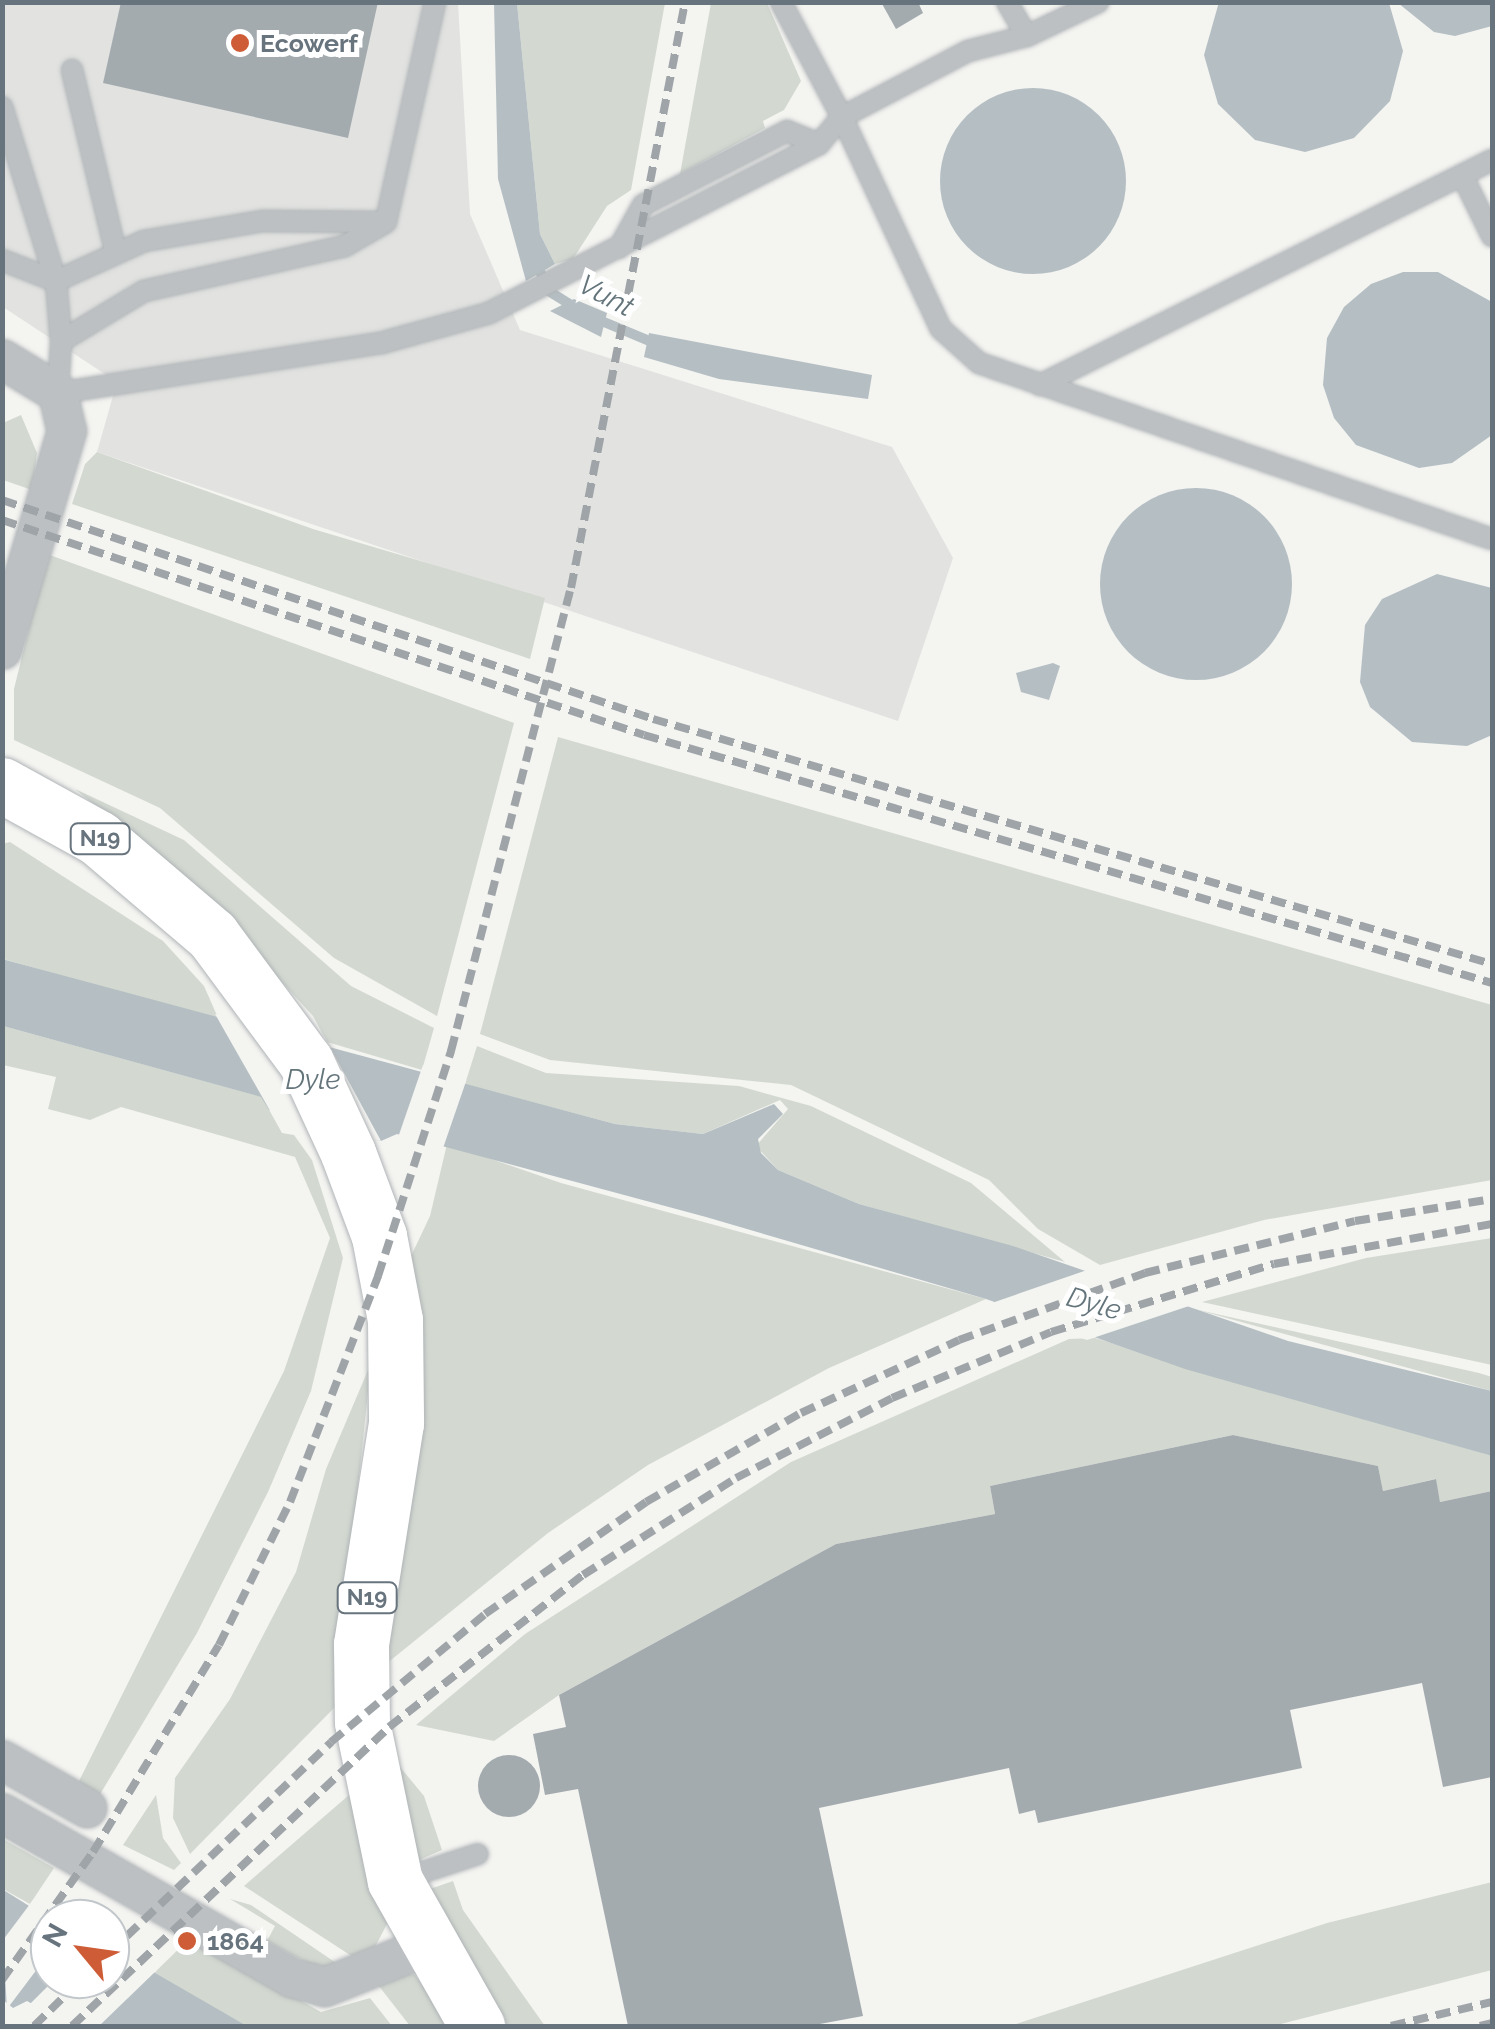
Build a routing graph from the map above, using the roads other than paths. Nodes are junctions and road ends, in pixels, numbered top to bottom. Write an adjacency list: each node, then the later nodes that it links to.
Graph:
1 (435, 2): 11 (lane)
2 (781, 2): 8 (lane)
3 (1007, 2): 5 (lane)
4 (1098, 2): 5 (lane)
5 (1027, 36): 8 (lane)
6 (72, 70): 13 (lane)
7 (2, 108): 15 (lane)
8 (842, 117): 18 (lane); 19 (lane)
9 (1492, 160): 10 (lane)
10 (1462, 175): 12 (lane); 18 (lane)
11 (386, 222): 13 (lane); 16 (lane)
12 (1492, 236)
13 (116, 253): 15 (lane)
14 (2, 260): 15 (lane)
15 (56, 281): 16 (lane)
16 (60, 341): 19 (lane)
17 (2, 358): 19 (street)
18 (1040, 386): 20 (lane)
19 (58, 393): 21 (street)
20 (1492, 539)
21 (2, 650)
22 (2, 785): 27 (main road, N19)
23 (2, 1760): 24 (street)
24 (87, 1808)
25 (2, 1813): 28 (street)
26 (478, 1854): 27 (lane)
27 (394, 1881): 28 (main road, N19)
28 (425, 1946): 29 (main road, N19)
29 (477, 2026)

